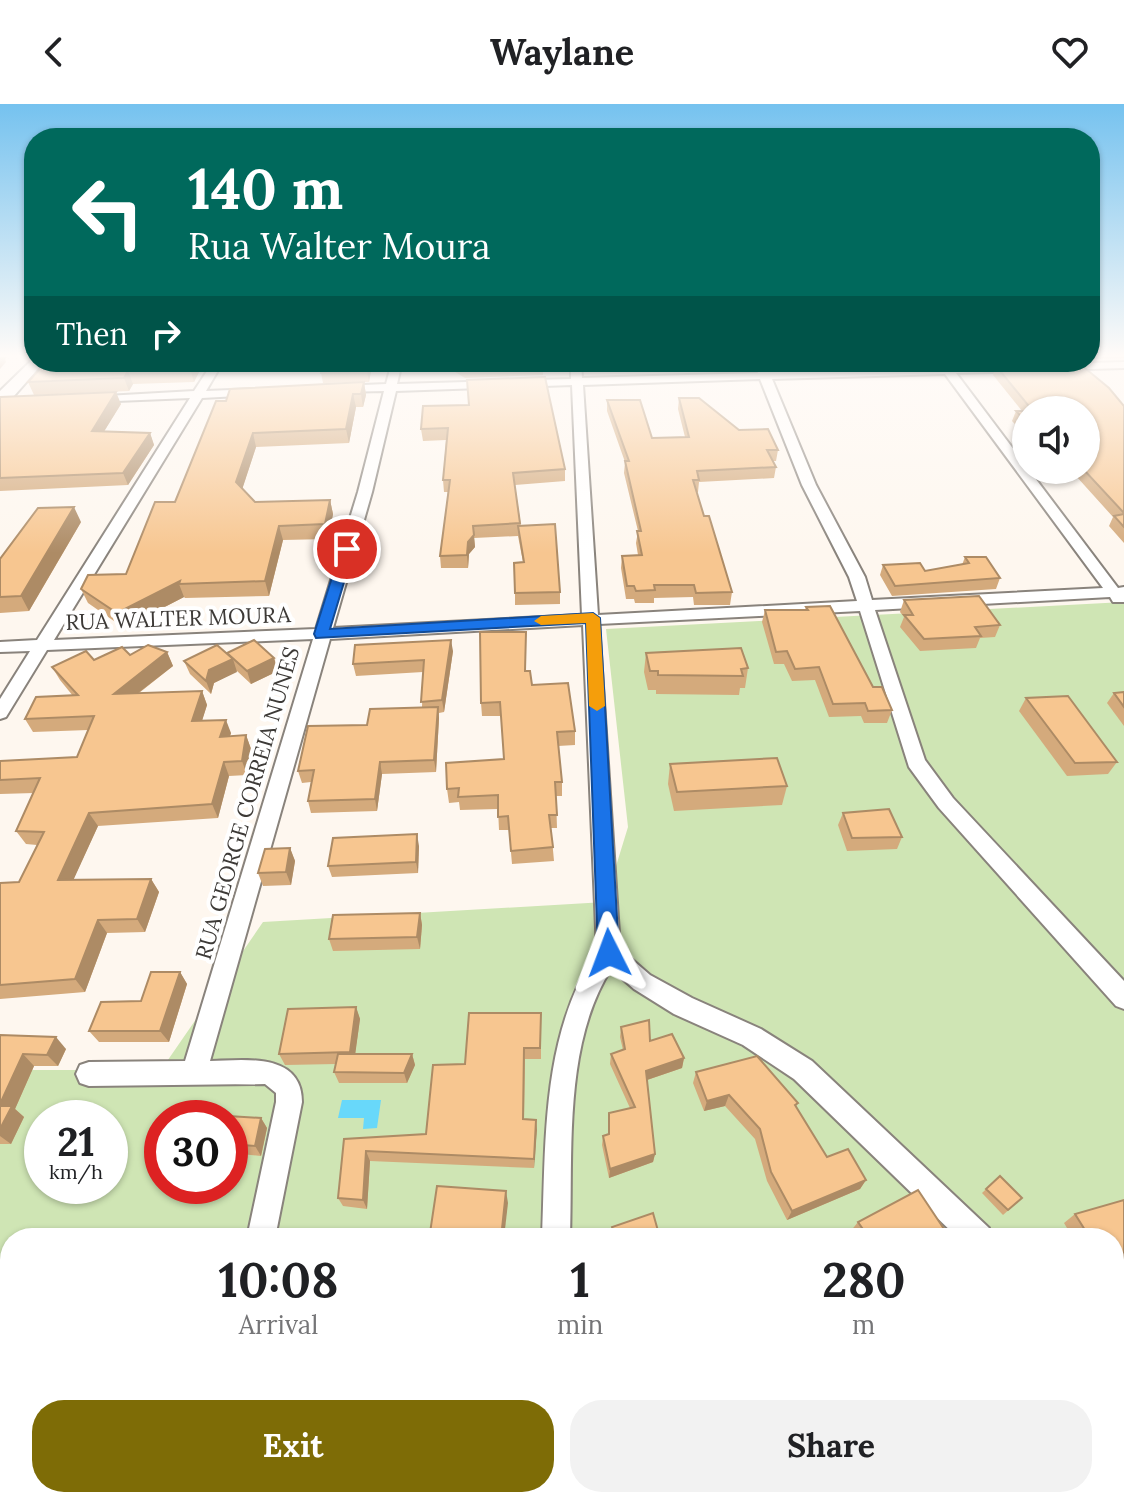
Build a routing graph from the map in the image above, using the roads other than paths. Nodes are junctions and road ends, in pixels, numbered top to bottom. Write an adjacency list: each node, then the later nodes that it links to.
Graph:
1 (181, 423): 10 (street)
2 (382, 423): 9 (street, RUA GEORGE CORREIA NUNES)
3 (580, 423): 8 (street)
4 (784, 423): 7 (street)
5 (988, 423): 6 (street)
6 (1121, 597): 7 (street, RUA WALTER MOURA)
7 (866, 607): 8 (street, RUA WALTER MOURA); 14 (street)
8 (593, 618): 9 (street, RUA WALTER MOURA); 13 (street)
9 (321, 634): 10 (street, RUA WALTER MOURA); 15 (street, RUA GEORGE CORREIA NUNES)
10 (44, 645): 11 (street, RUA WALTER MOURA); 12 (street)
11 (0, 647)
12 (0, 713)
13 (609, 953): 18 (street); 19 (street)
14 (1124, 998)
15 (194, 1073): 16 (street); 17 (street)
16 (89, 1074)
17 (263, 1228)
18 (557, 1228)
19 (969, 1228)

